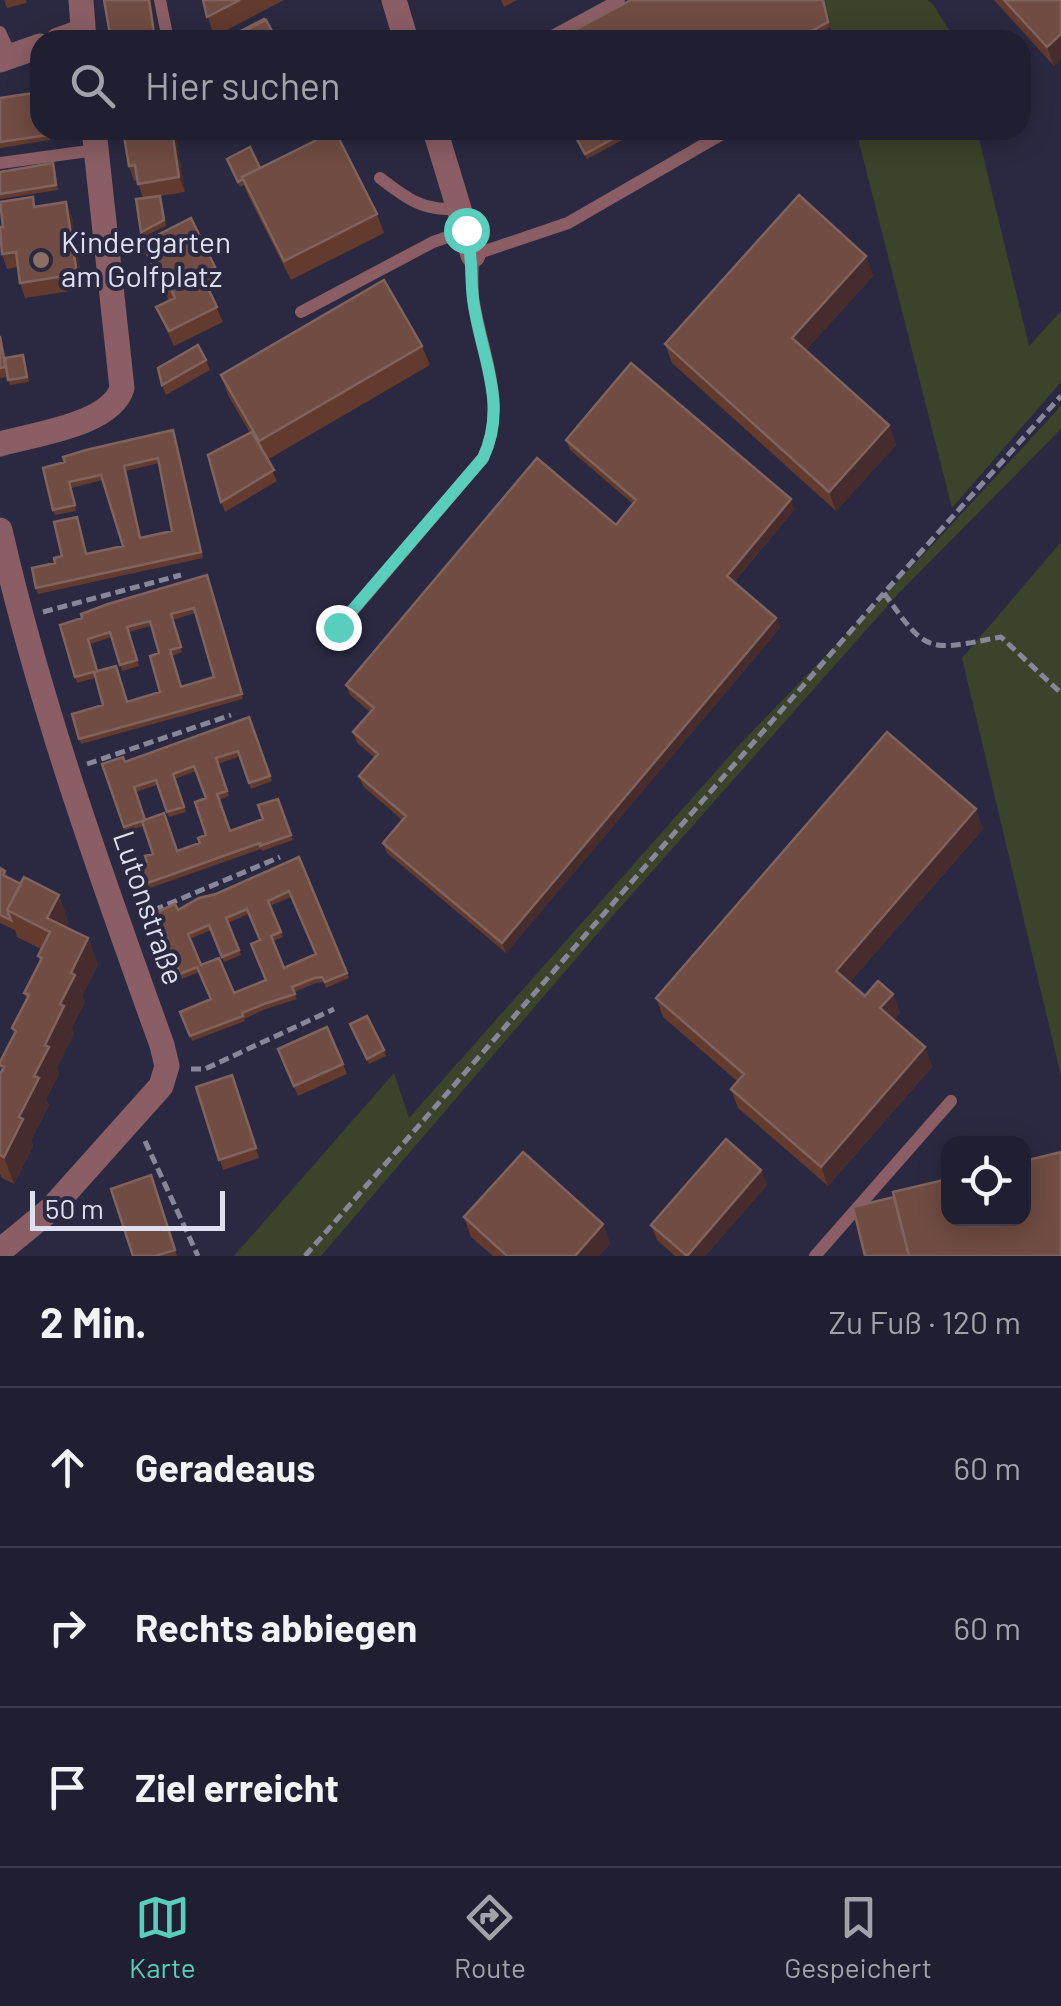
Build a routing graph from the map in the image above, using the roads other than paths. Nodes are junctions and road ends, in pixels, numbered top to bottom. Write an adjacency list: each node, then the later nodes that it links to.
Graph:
1 (81, 0): 5 (street)
2 (160, 0): 6 (lane)
3 (394, 0): 7 (street)
4 (619, 0): 8 (lane)
5 (84, 30)
6 (166, 30)
7 (399, 30)
8 (564, 30)
9 (30, 47): 10 (street)
10 (4, 50)
11 (95, 140): 14 (lane); 18 (street)
12 (438, 140): 16 (street)
13 (712, 140): 16 (lane)
14 (0, 163)
15 (380, 178): 16 (lane)
16 (466, 231): 17 (lane); 20 (lane)
17 (302, 312)
18 (0, 444)
19 (0, 530): 22 (street, Lutonstraße)
20 (338, 627)
21 (951, 1100): 23 (lane)
22 (0, 1251)
23 (816, 1256)

